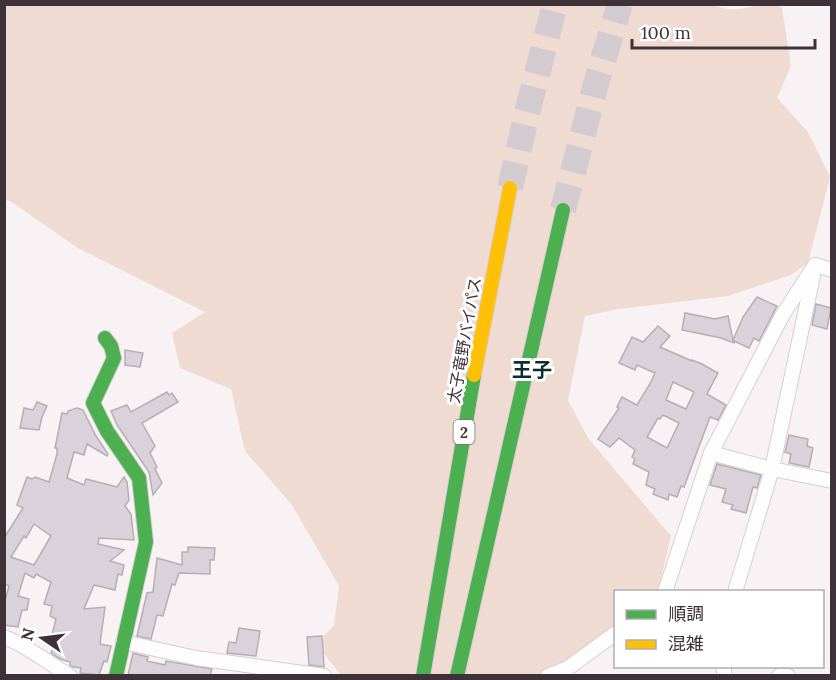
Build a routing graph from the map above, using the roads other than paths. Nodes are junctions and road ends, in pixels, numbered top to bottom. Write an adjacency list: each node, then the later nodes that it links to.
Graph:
1 (510, 188): 17 (main road, 太子竜野バイパス / 2)
2 (563, 210): 18 (main road)
3 (815, 265): 4 (street); 6 (street); 7 (street)
4 (831, 270)
5 (105, 338): 13 (main road)
6 (711, 453): 7 (street); 9 (street)
7 (771, 469): 8 (street); 10 (street)
8 (831, 481)
9 (665, 590)
10 (735, 590)
11 (614, 634): 19 (street)
12 (4, 637): 14 (street)
13 (123, 642): 15 (main road); 16 (street)
14 (70, 675)
15 (116, 675)
16 (324, 675)
17 (423, 675)
18 (457, 675)
19 (548, 675)
20 (778, 675): 21 (street)
21 (788, 675)

